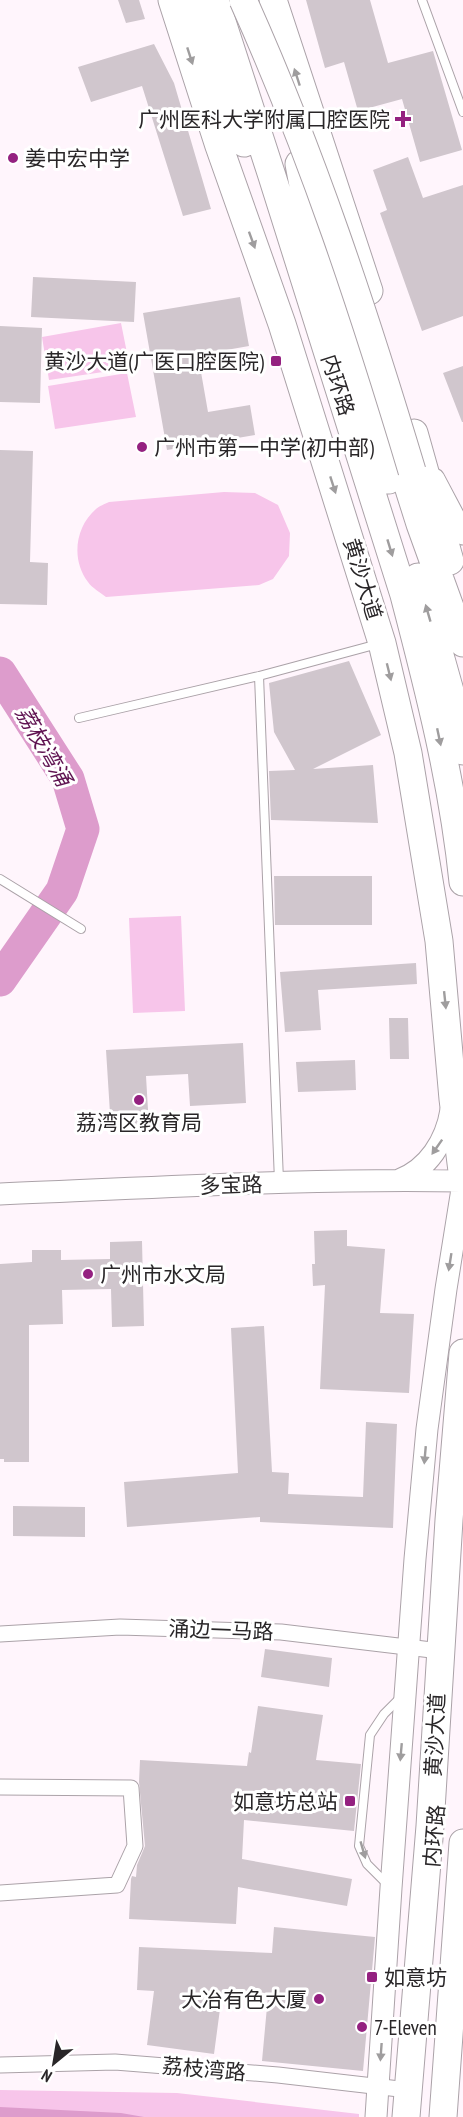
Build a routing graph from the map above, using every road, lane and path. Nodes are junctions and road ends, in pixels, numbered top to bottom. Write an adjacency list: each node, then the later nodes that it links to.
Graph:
1 (172, 0): 15 (highway, 黄沙大道, one-way to 15)
2 (192, 0): 9 (highway)
3 (214, 0): 9 (highway, 内环路)
4 (244, 0): 8 (highway); 14 (highway, bridge)
5 (273, 0): 10 (highway, one-way to 5)
6 (422, 0): 7 (lane)
7 (463, 112)
8 (299, 164): 11 (highway); 16 (highway)
9 (310, 301): 11 (highway, 内环路)
10 (422, 459): 12 (main road); 13 (highway)
11 (375, 470): 19 (highway, one-way to 11); 21 (highway, 内环路, one-way to 21)
12 (463, 534)
13 (463, 615)
14 (463, 637)
15 (382, 643): 17 (lane); 23 (highway, 黄沙大道, one-way to 23)
16 (463, 643)
17 (259, 675): 18 (lane); 28 (lane)
18 (79, 717)
19 (463, 751)
20 (0, 879): 22 (lane)
21 (463, 882)
22 (81, 929)
23 (440, 941): 24 (highway); 25 (highway, 黄沙大道, one-way to 25)
24 (463, 967)
25 (453, 1099): 26 (main road, one-way to 26); 27 (highway, 黄沙大道)
26 (398, 1180): 27 (main road, 多宝路); 28 (main road, 多宝路)
27 (463, 1181): 33 (main road, one-way to 33)
28 (279, 1183): 29 (main road, 多宝路)
29 (0, 1194)
30 (463, 1353): 34 (highway, 黄沙大道)
31 (463, 1448): 49 (highway, 内环路)
32 (0, 1634): 33 (street, 涌边一马路)
33 (410, 1647): 34 (street, 涌边一马路); 35 (main road)
34 (440, 1652): 42 (highway, 黄沙大道)
35 (406, 1693): 39 (main road, one-way to 39); 39 (lane, one-way to 39)
36 (0, 1787): 40 (street)
37 (463, 1843): 50 (highway, 内环路)
38 (463, 1880): 43 (highway)
39 (391, 1888): 41 (main road)
40 (0, 1893)
41 (390, 1910): 42 (main road); 45 (main road, one-way to 45)
42 (422, 1912): 46 (highway, 黄沙大道)
43 (457, 2042): 50 (highway)
44 (0, 2065): 45 (street, 荔枝湾路)
45 (378, 2087): 46 (street, 荔枝湾路); 47 (main road)
46 (408, 2090): 48 (highway, 黄沙大道)
47 (376, 2117)
48 (406, 2117)
49 (414, 2117)
50 (444, 2117)

